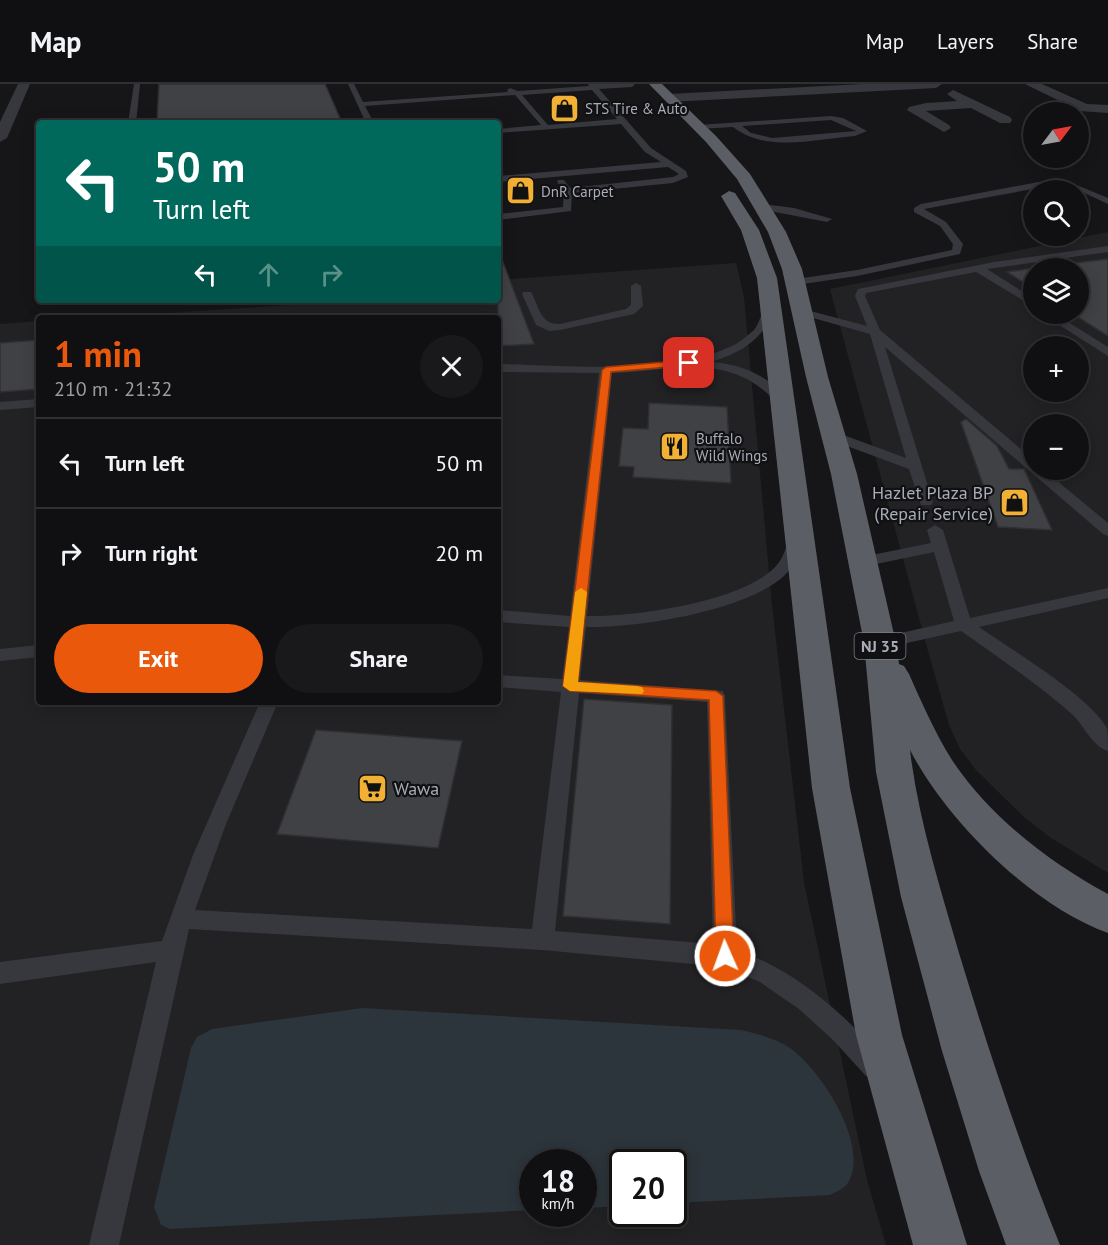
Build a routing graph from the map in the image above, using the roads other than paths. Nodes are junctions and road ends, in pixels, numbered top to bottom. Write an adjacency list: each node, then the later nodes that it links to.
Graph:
1 (137, 84): 16 (lane)
2 (351, 84): 13 (lane)
3 (506, 84): 12 (lane)
4 (777, 84): 11 (street)
5 (929, 84): 6 (street); 11 (street)
6 (935, 84): 14 (street)
7 (1031, 84): 15 (street)
8 (592, 86): 10 (lane); 12 (lane); 19 (lane)
9 (19, 88): 25 (street)
10 (647, 88): 11 (street); 22 (highway, NJ 35); 40 (highway)
11 (788, 92)
12 (517, 93): 13 (lane); 21 (lane)
13 (361, 104): 17 (lane)
14 (973, 104): 18 (street); 23 (street)
15 (1108, 109)
16 (132, 120)
17 (369, 120)
18 (1005, 120)
19 (624, 121): 21 (lane); 26 (lane)
20 (735, 125): 20 (lane); 22 (lane)
21 (546, 127): 24 (lane)
22 (698, 127): 31 (highway, NJ 35)
23 (944, 128)
24 (501, 131)
25 (0, 138)
26 (669, 164): 27 (lane); 29 (lane)
27 (554, 174): 28 (lane); 29 (lane)
28 (501, 179)
29 (568, 191): 32 (lane)
30 (1108, 201): 38 (lane)
31 (763, 207): 33 (lane); 38 (highway, NJ 35)
32 (501, 217)
33 (827, 219)
34 (1108, 249): 35 (lane)
35 (979, 268): 39 (lane); 42 (lane)
36 (636, 286): 37 (lane)
37 (527, 294)
38 (799, 297): 42 (lane); 50 (highway, NJ 35)
39 (1023, 297)
40 (771, 308): 44 (lane); 47 (highway)
41 (1064, 324): 43 (lane)
42 (875, 332): 51 (lane); 52 (lane)
43 (1108, 352)
44 (689, 363): 46 (lane); 47 (lane)
45 (501, 368): 46 (lane)
46 (606, 370): 60 (lane)
47 (783, 401): 55 (highway)
48 (36, 403): 49 (lane)
49 (0, 406)
50 (833, 436): 52 (lane); 57 (highway, NJ 35)
51 (1023, 459)
52 (916, 467): 54 (lane)
53 (1048, 480): 56 (lane)
54 (926, 502)
55 (799, 531): 60 (lane); 75 (highway)
56 (1108, 531)
57 (862, 562): 61 (lane); 62 (highway, NJ 35)
58 (1108, 593): 61 (lane)
59 (501, 616): 60 (lane)
60 (577, 622): 66 (lane)
61 (964, 625): 62 (lane); 68 (lane)
62 (880, 647): 69 (highway); 78 (highway, NJ 35)
63 (36, 651): 64 (lane)
64 (0, 655)
65 (501, 681): 66 (lane)
66 (570, 686): 71 (lane); 73 (lane)
67 (268, 705): 70 (lane)
68 (1108, 744)
69 (1108, 915)
70 (180, 919): 71 (lane); 72 (lane)
71 (542, 940): 73 (lane)
72 (171, 950): 74 (lane); 76 (lane)
73 (725, 956): 75 (lane)
74 (0, 973)
75 (893, 1089): 77 (highway)
76 (104, 1245)
77 (940, 1245)
78 (1033, 1245)

